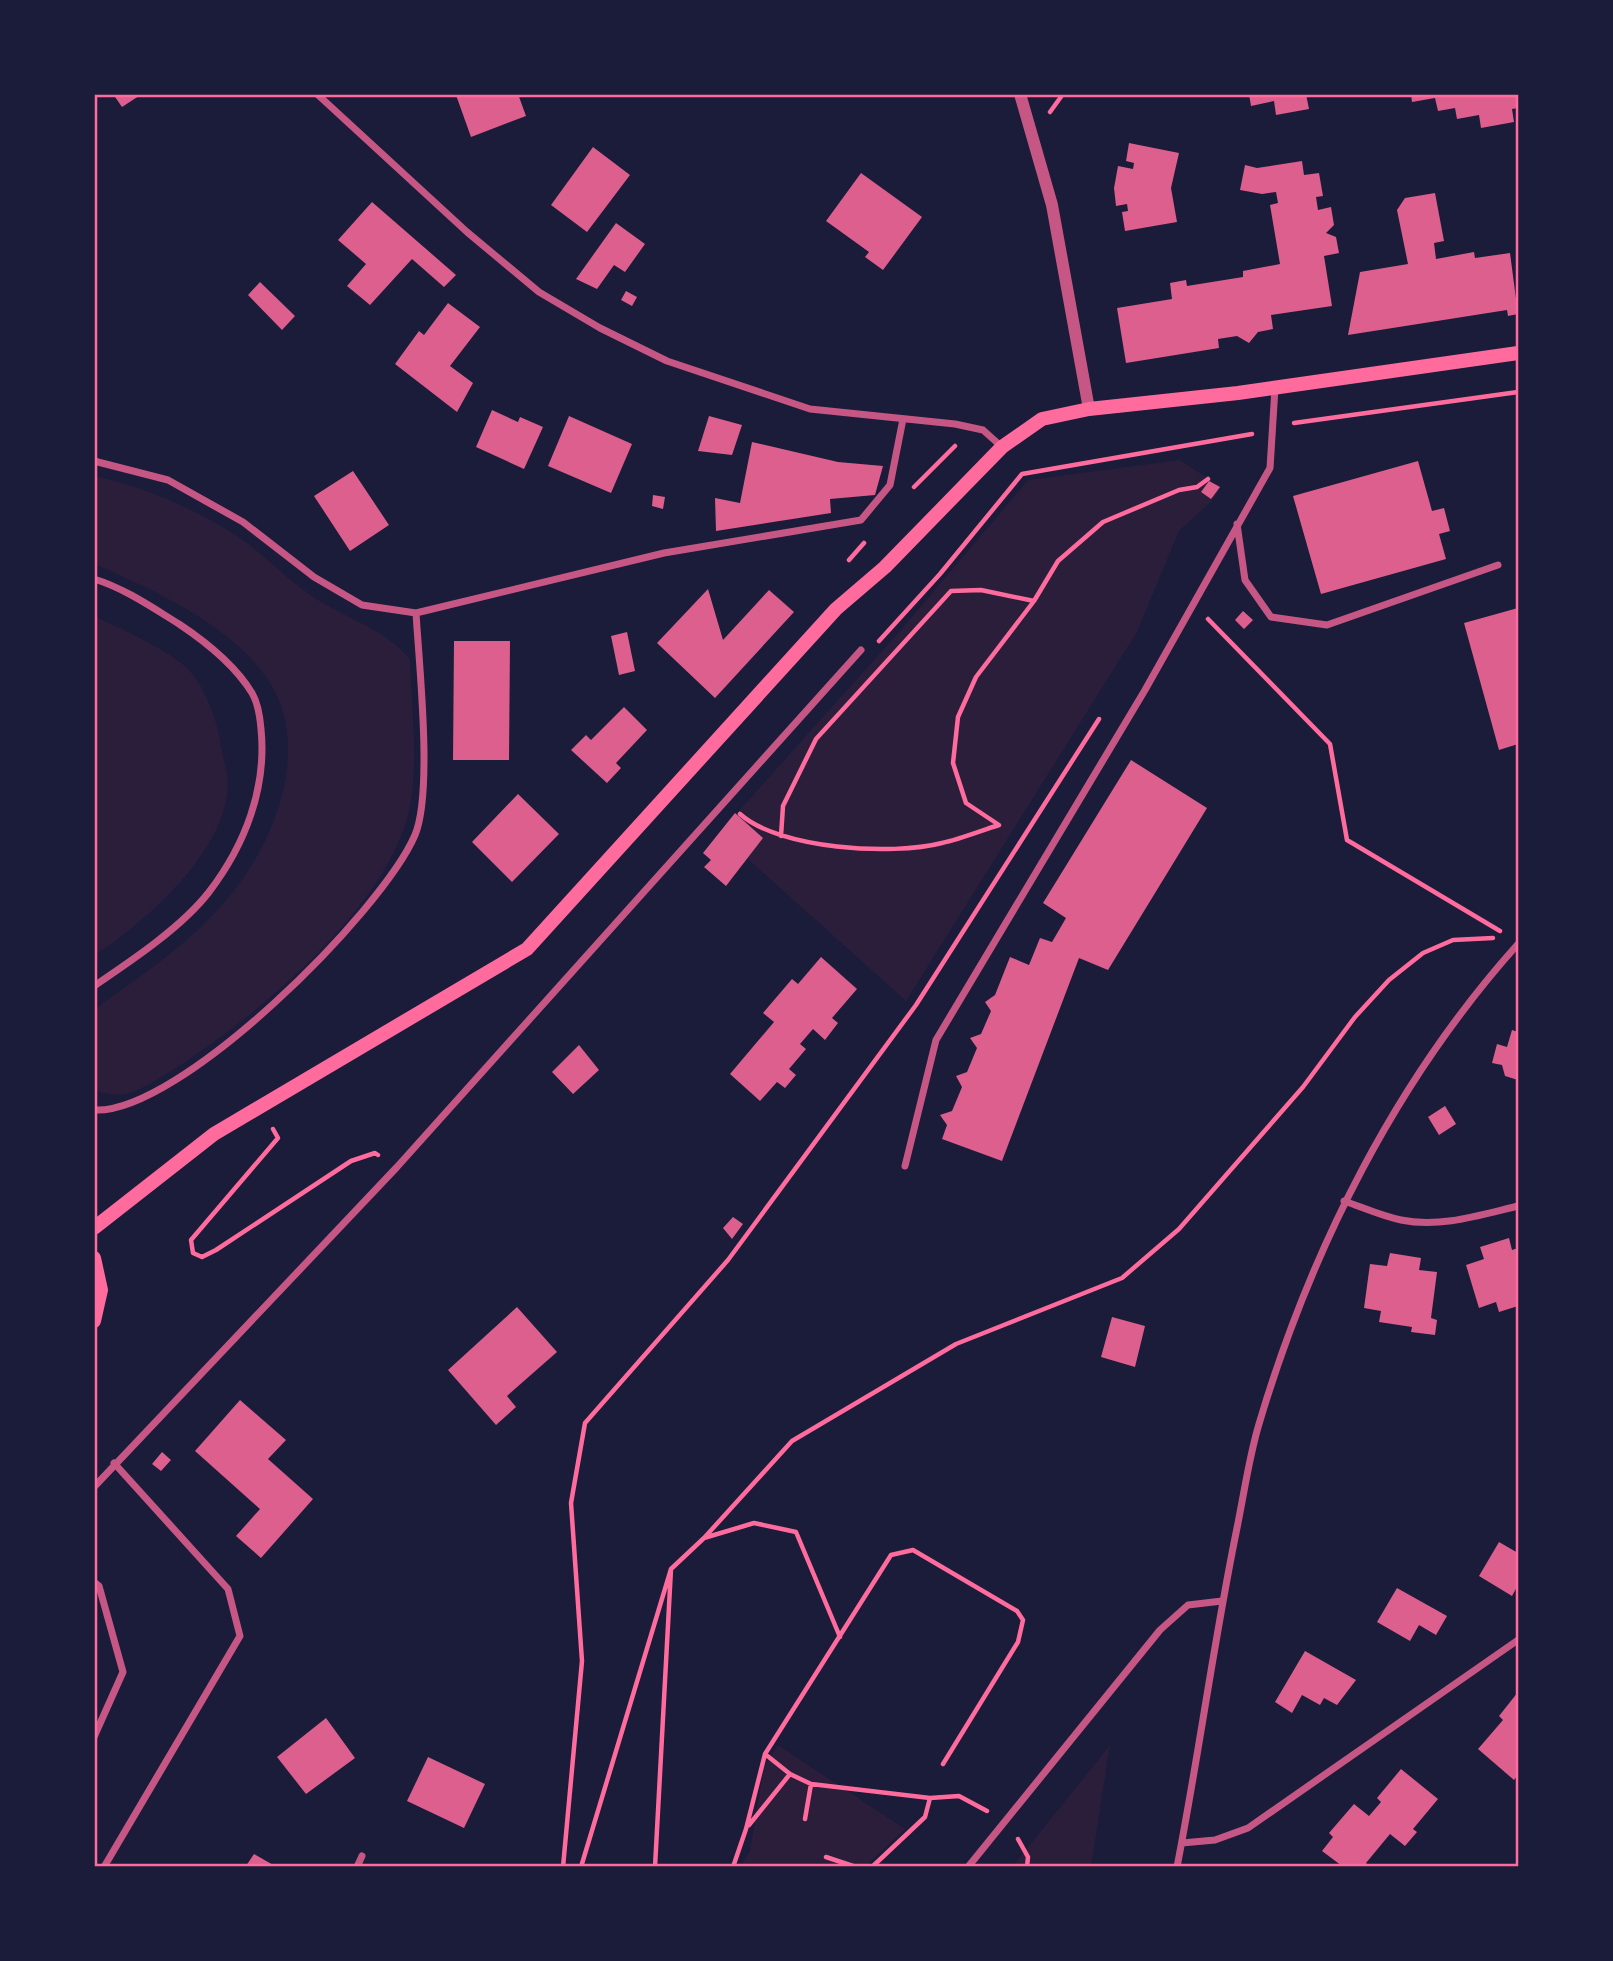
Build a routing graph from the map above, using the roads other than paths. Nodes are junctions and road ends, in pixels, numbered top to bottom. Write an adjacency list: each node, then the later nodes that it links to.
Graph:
1 (317, 94): 6 (street)
2 (1020, 94): 5 (street)
3 (1518, 354): 4 (main road)
4 (1275, 388): 5 (main road); 9 (street)
5 (1089, 409): 7 (main road)
6 (903, 419): 7 (street); 12 (street)
7 (1002, 447): 20 (main road)
8 (94, 461): 12 (street)
9 (1237, 524): 10 (street); 17 (street)
10 (1498, 565)
11 (94, 579): 15 (street)
12 (416, 613): 16 (street)
13 (861, 650): 23 (street)
14 (1518, 944): 18 (street)
15 (94, 986)
16 (94, 1110)
17 (905, 1166)
18 (1344, 1201): 19 (street); 26 (street)
19 (1518, 1206)
20 (94, 1228)
21 (94, 1258): 22 (main road)
22 (94, 1321)
23 (114, 1463): 24 (street); 31 (street)
24 (94, 1487)
25 (94, 1582): 28 (street)
26 (1222, 1601): 29 (street); 33 (street)
27 (1518, 1640): 29 (street)
28 (94, 1737)
29 (1182, 1843): 34 (street)
30 (362, 1856): 32 (street)
31 (104, 1867)
32 (357, 1867)
33 (968, 1867)
34 (1177, 1867)

